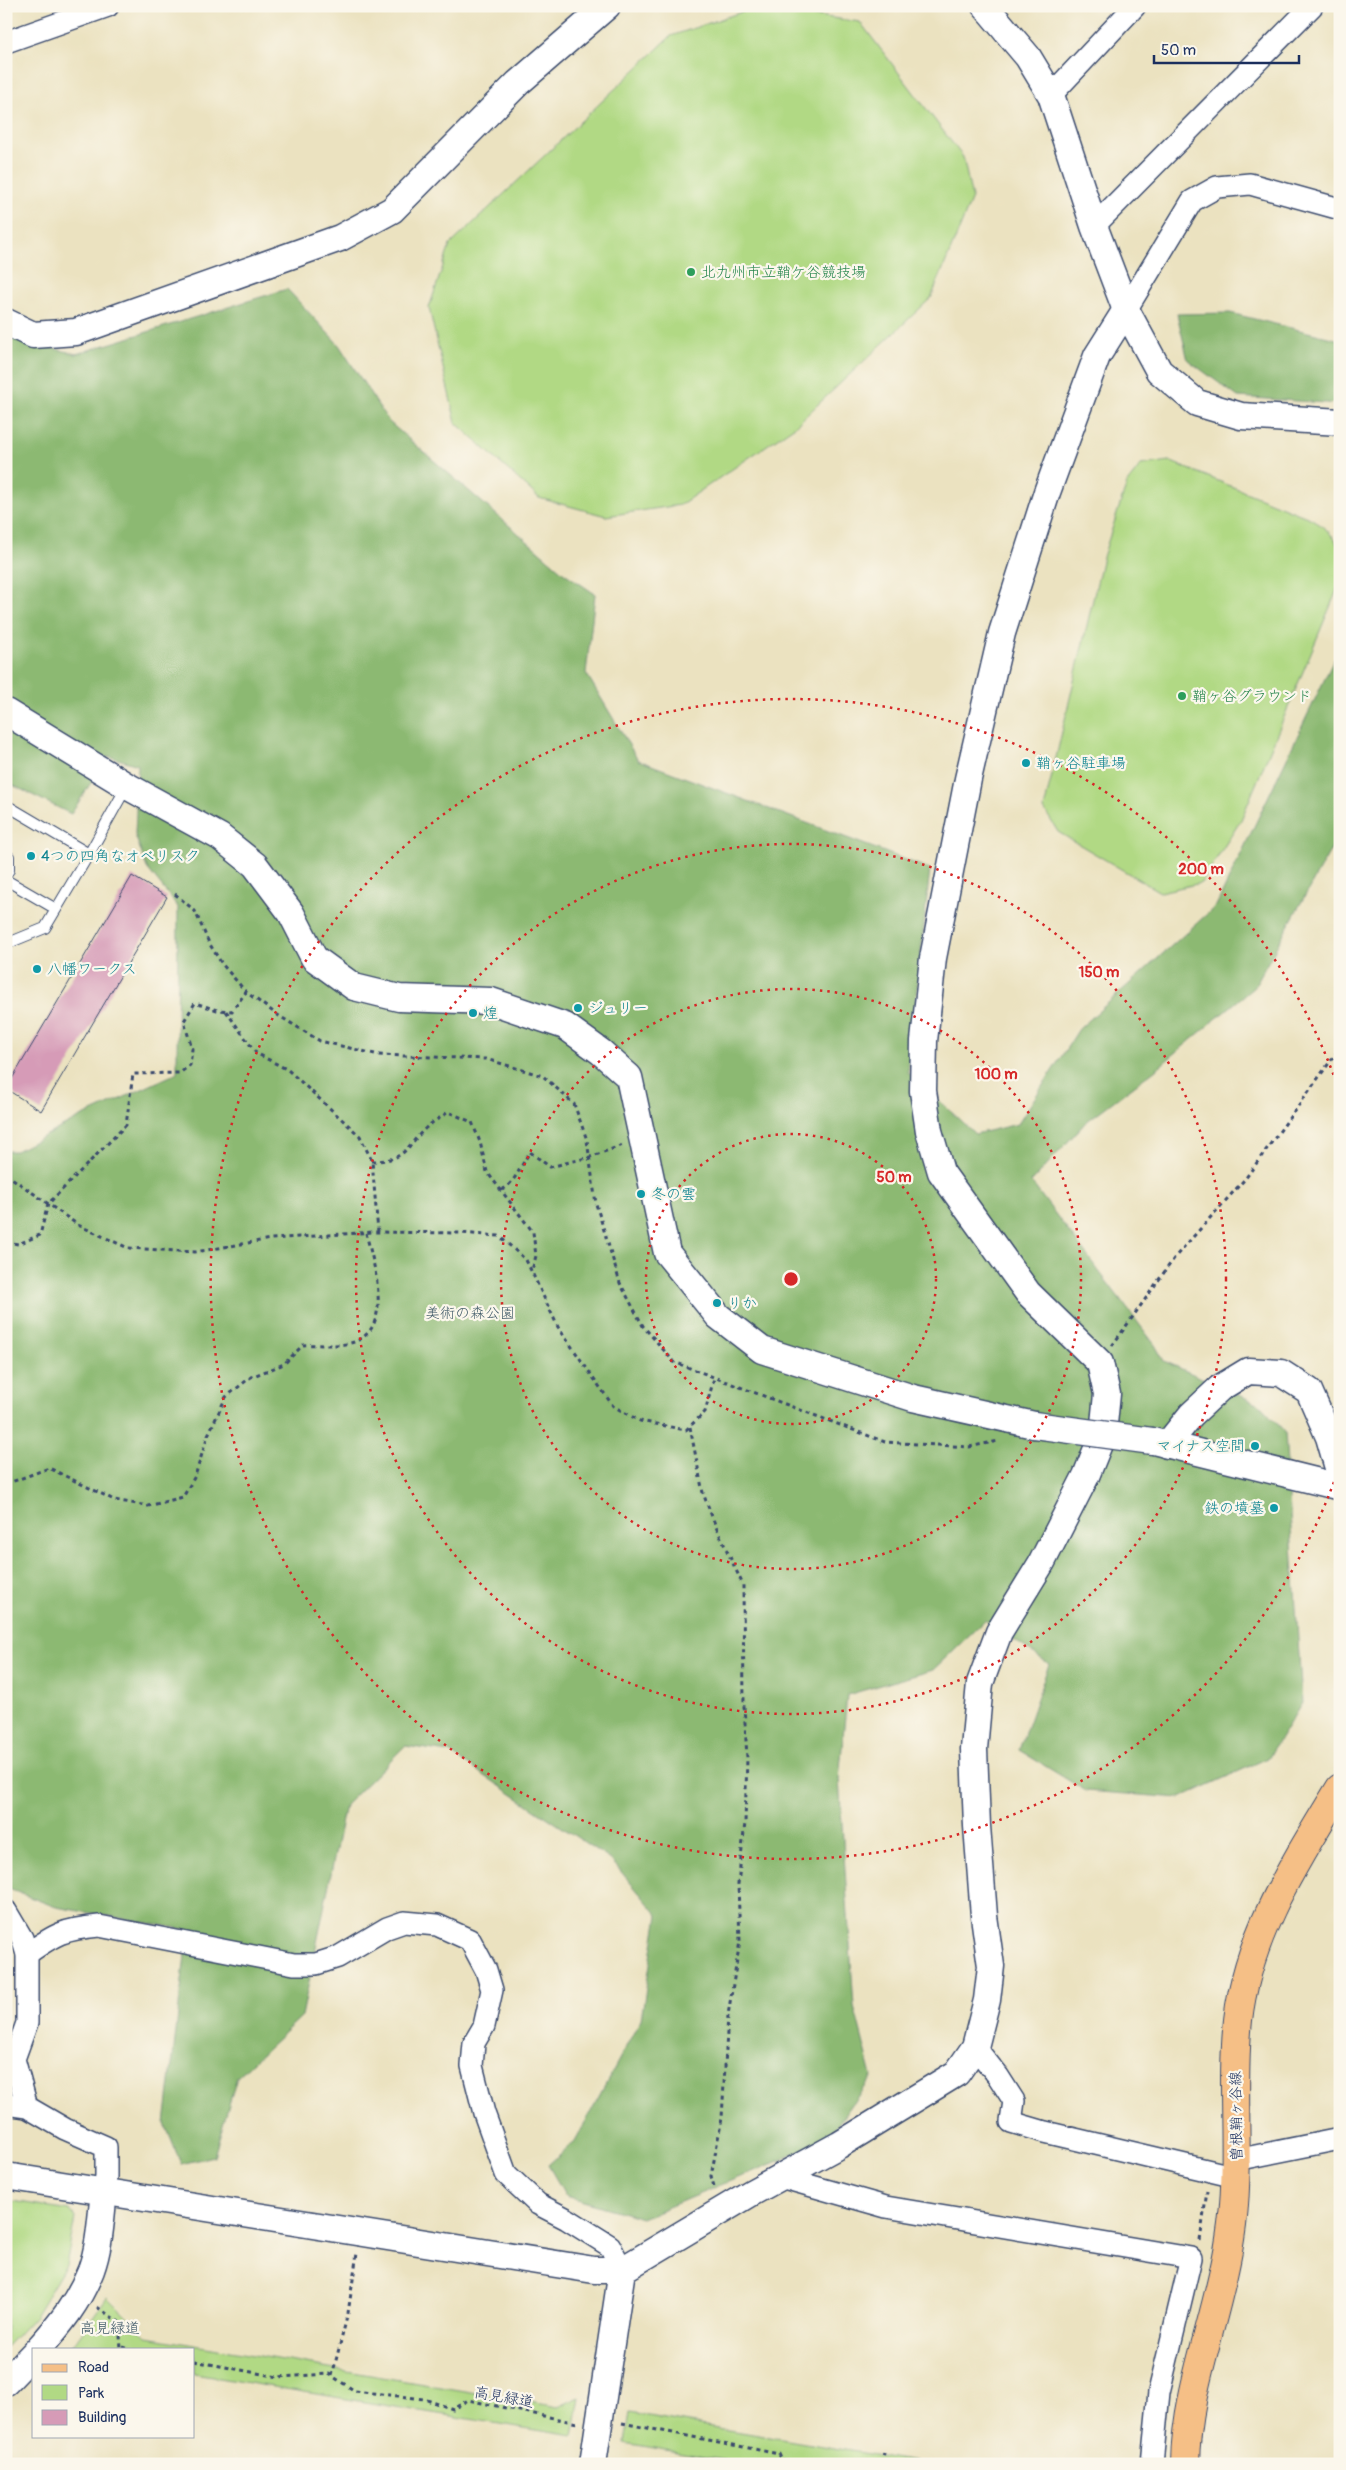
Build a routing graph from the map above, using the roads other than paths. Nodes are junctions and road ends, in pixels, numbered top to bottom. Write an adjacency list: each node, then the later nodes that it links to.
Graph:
1 (108, 6): 6 (street)
2 (608, 6): 11 (street)
3 (1134, 6): 7 (street)
4 (988, 7): 7 (street)
5 (1307, 8): 9 (street)
6 (6, 42)
7 (1051, 95): 9 (street)
8 (1340, 209): 10 (street)
9 (1094, 226): 10 (street)
10 (1126, 310): 12 (street); 29 (street)
11 (6, 322)
12 (1340, 422)
13 (6, 712): 14 (street)
14 (128, 786): 16 (lane); 22 (street, bridge)
15 (6, 805): 16 (lane)
16 (89, 854): 20 (lane)
17 (6, 856): 18 (lane)
18 (6, 874)
19 (6, 880): 20 (lane)
20 (56, 909): 21 (lane)
21 (6, 944)
22 (1160, 1443): 23 (street); 24 (street)
23 (1340, 1475)
24 (1340, 1487)
25 (1340, 1788): 33 (main road, 曽根鞘ヶ谷線)
26 (1340, 1820): 33 (main road, 曽根鞘ヶ谷線)
27 (6, 1911): 28 (street)
28 (28, 1954): 30 (street); 37 (street)
29 (975, 2047): 33 (street); 35 (street)
30 (10, 2058): 31 (street)
31 (17, 2106): 36 (street)
32 (1340, 2139): 33 (street)
33 (1242, 2164): 43 (main road, 曽根鞘ヶ谷線); 44 (main road, 曽根鞘ヶ谷線)
34 (6, 2176): 36 (street)
35 (780, 2177): 37 (street); 42 (street)
36 (104, 2190): 37 (street); 38 (street)
37 (622, 2270): 41 (street)
38 (39, 2348)
39 (32, 2355): 40 (street)
40 (6, 2382)
41 (593, 2464)
42 (1152, 2464)
43 (1185, 2464)
44 (1200, 2464)

